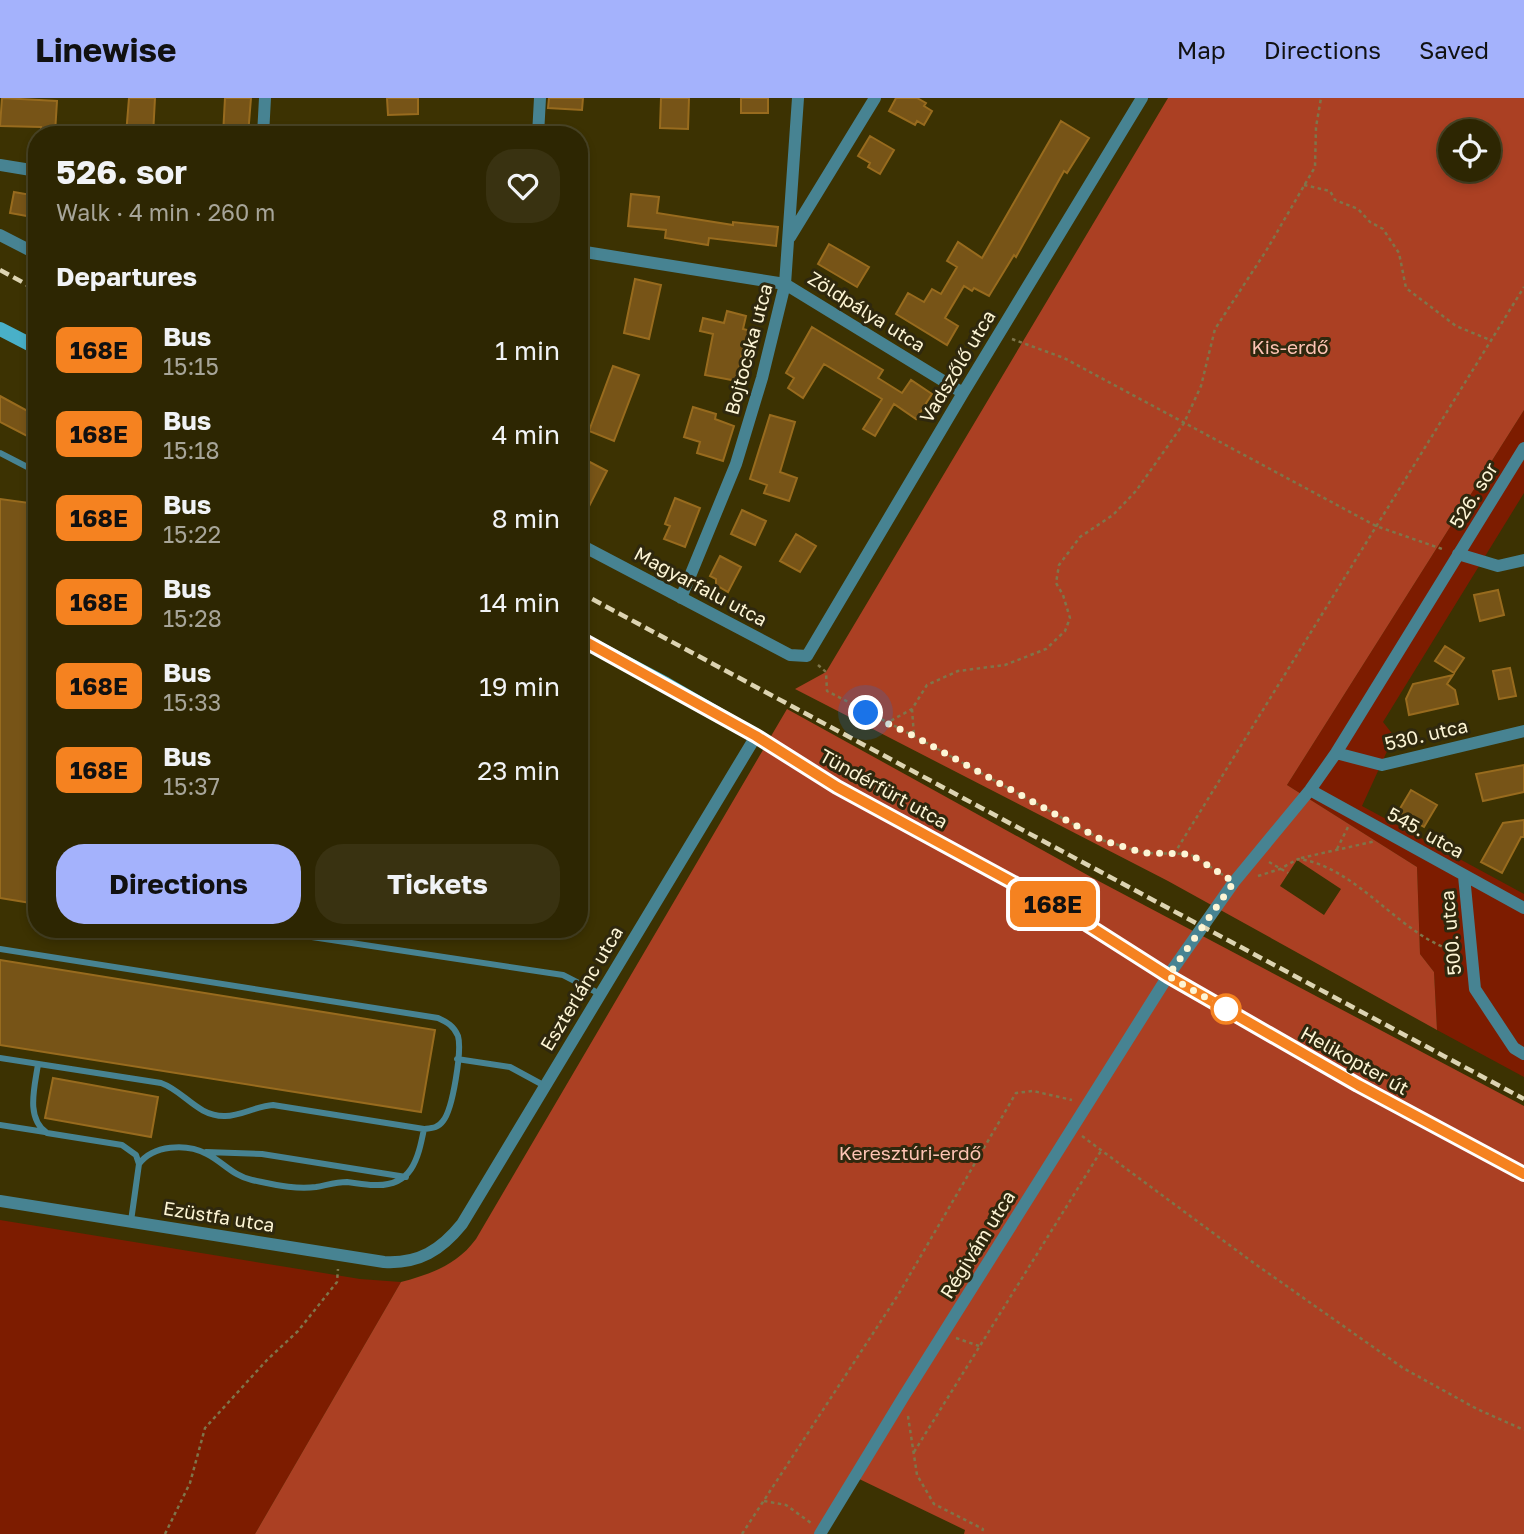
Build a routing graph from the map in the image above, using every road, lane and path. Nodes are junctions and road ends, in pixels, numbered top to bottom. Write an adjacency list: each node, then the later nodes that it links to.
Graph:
1 (265, 98): 7 (street)
2 (540, 98): 8 (street)
3 (798, 98): 13 (street, Bojtocska utca)
4 (875, 98): 13 (street)
5 (1142, 98): 19 (street, Vadszőlő utca)
6 (1321, 98): 11 (path)
7 (263, 126)
8 (538, 126)
9 (0, 165): 10 (street)
10 (28, 170)
11 (1304, 185): 20 (path); 23 (path)
12 (0, 235): 14 (street)
13 (788, 240): 16 (street, Bojtocska utca)
14 (28, 249)
15 (588, 252): 16 (street, Zöldpálya utca)
16 (785, 284): 22 (street, Zöldpálya utca); 31 (street, Bojtocska utca)
17 (1524, 287): 20 (path)
18 (0, 328): 21 (street)
19 (999, 334): 22 (street, Vadszőlő utca); 23 (path)
20 (1491, 340): 27 (path)
21 (28, 343)
22 (963, 393): 33 (street, Vadszőlő utca)
23 (1184, 423): 27 (path); 34 (path)
24 (1524, 448): 29 (street, 526. sor)
25 (0, 453): 26 (lane)
26 (28, 467)
27 (1376, 526): 29 (path); 44 (path)
28 (588, 549): 31 (street, Magyarfalu utca)
29 (1458, 554): 30 (street); 39 (street, 526. sor)
30 (1524, 560)
31 (681, 598): 33 (street, Magyarfalu utca)
32 (588, 643): 37 (street, Tündérfürt utca)
33 (807, 656): 35 (path)
34 (912, 709): 35 (path); 38 (path)
35 (886, 724): 38 (path)
36 (1524, 731): 39 (street, 530. utca)
37 (756, 736): 57 (street, Tündérfürt utca); 58 (street, Eszterlánc utca)
38 (914, 736): 44 (path)
39 (1336, 753): 40 (street, 526. sor)
40 (1310, 790): 41 (street, 545. utca); 45 (street, 526. sor)
41 (1354, 814): 42 (street, 545. utca); 43 (path)
42 (1395, 837): 43 (path); 49 (street, 545. utca)
43 (1337, 849): 46 (path)
44 (1174, 854): 50 (path)
45 (1257, 855): 47 (path); 50 (street, 526. sor)
46 (1298, 859): 47 (path); 56 (path)
47 (1280, 869): 48 (path); 50 (path)
48 (1288, 873)
49 (1464, 876): 52 (street, 545. utca); 56 (street, 500. utca)
50 (1234, 882): 57 (street, 526. sor)
51 (1524, 894): 52 (street)
52 (1505, 898): 53 (street, 545. utca)
53 (1524, 908)
54 (318, 938): 58 (lane)
55 (0, 949): 61 (lane)
56 (1472, 952): 59 (street, 500. utca)
57 (1168, 976): 64 (street, Régivám utca); 72 (street, Helikopter út)
58 (600, 994): 63 (street, Eszterlánc utca)
59 (1524, 1054)
60 (0, 1058): 62 (lane)
61 (457, 1059): 63 (lane); 67 (lane)
62 (38, 1064): 67 (lane); 68 (lane)
63 (545, 1086): 76 (street, Eszterlánc utca)
64 (1085, 1107): 66 (street, Régivám utca); 83 (path)
65 (0, 1125): 68 (lane)
66 (1072, 1128): 69 (path); 78 (street, Régivám utca)
67 (424, 1129): 73 (lane)
68 (47, 1133): 71 (lane)
69 (1101, 1151): 79 (path); 81 (path)
70 (204, 1152): 71 (lane); 73 (lane); 73 (lane)
71 (139, 1164): 75 (lane)
72 (1524, 1174)
73 (406, 1177)
74 (0, 1201): 75 (street, Ezüstfa utca)
75 (131, 1222): 77 (street, Ezüstfa utca)
76 (431, 1254): 77 (street, Ezüstfa utca)
77 (339, 1255): 85 (path)
78 (944, 1332): 79 (path); 80 (street, Régivám utca)
79 (979, 1346): 82 (path)
80 (904, 1396): 82 (path); 84 (street, Régivám utca)
81 (1524, 1430)
82 (914, 1452): 87 (path)
83 (764, 1501): 84 (path); 86 (path)
84 (822, 1531)
85 (165, 1534)
86 (742, 1534)
87 (981, 1534)

